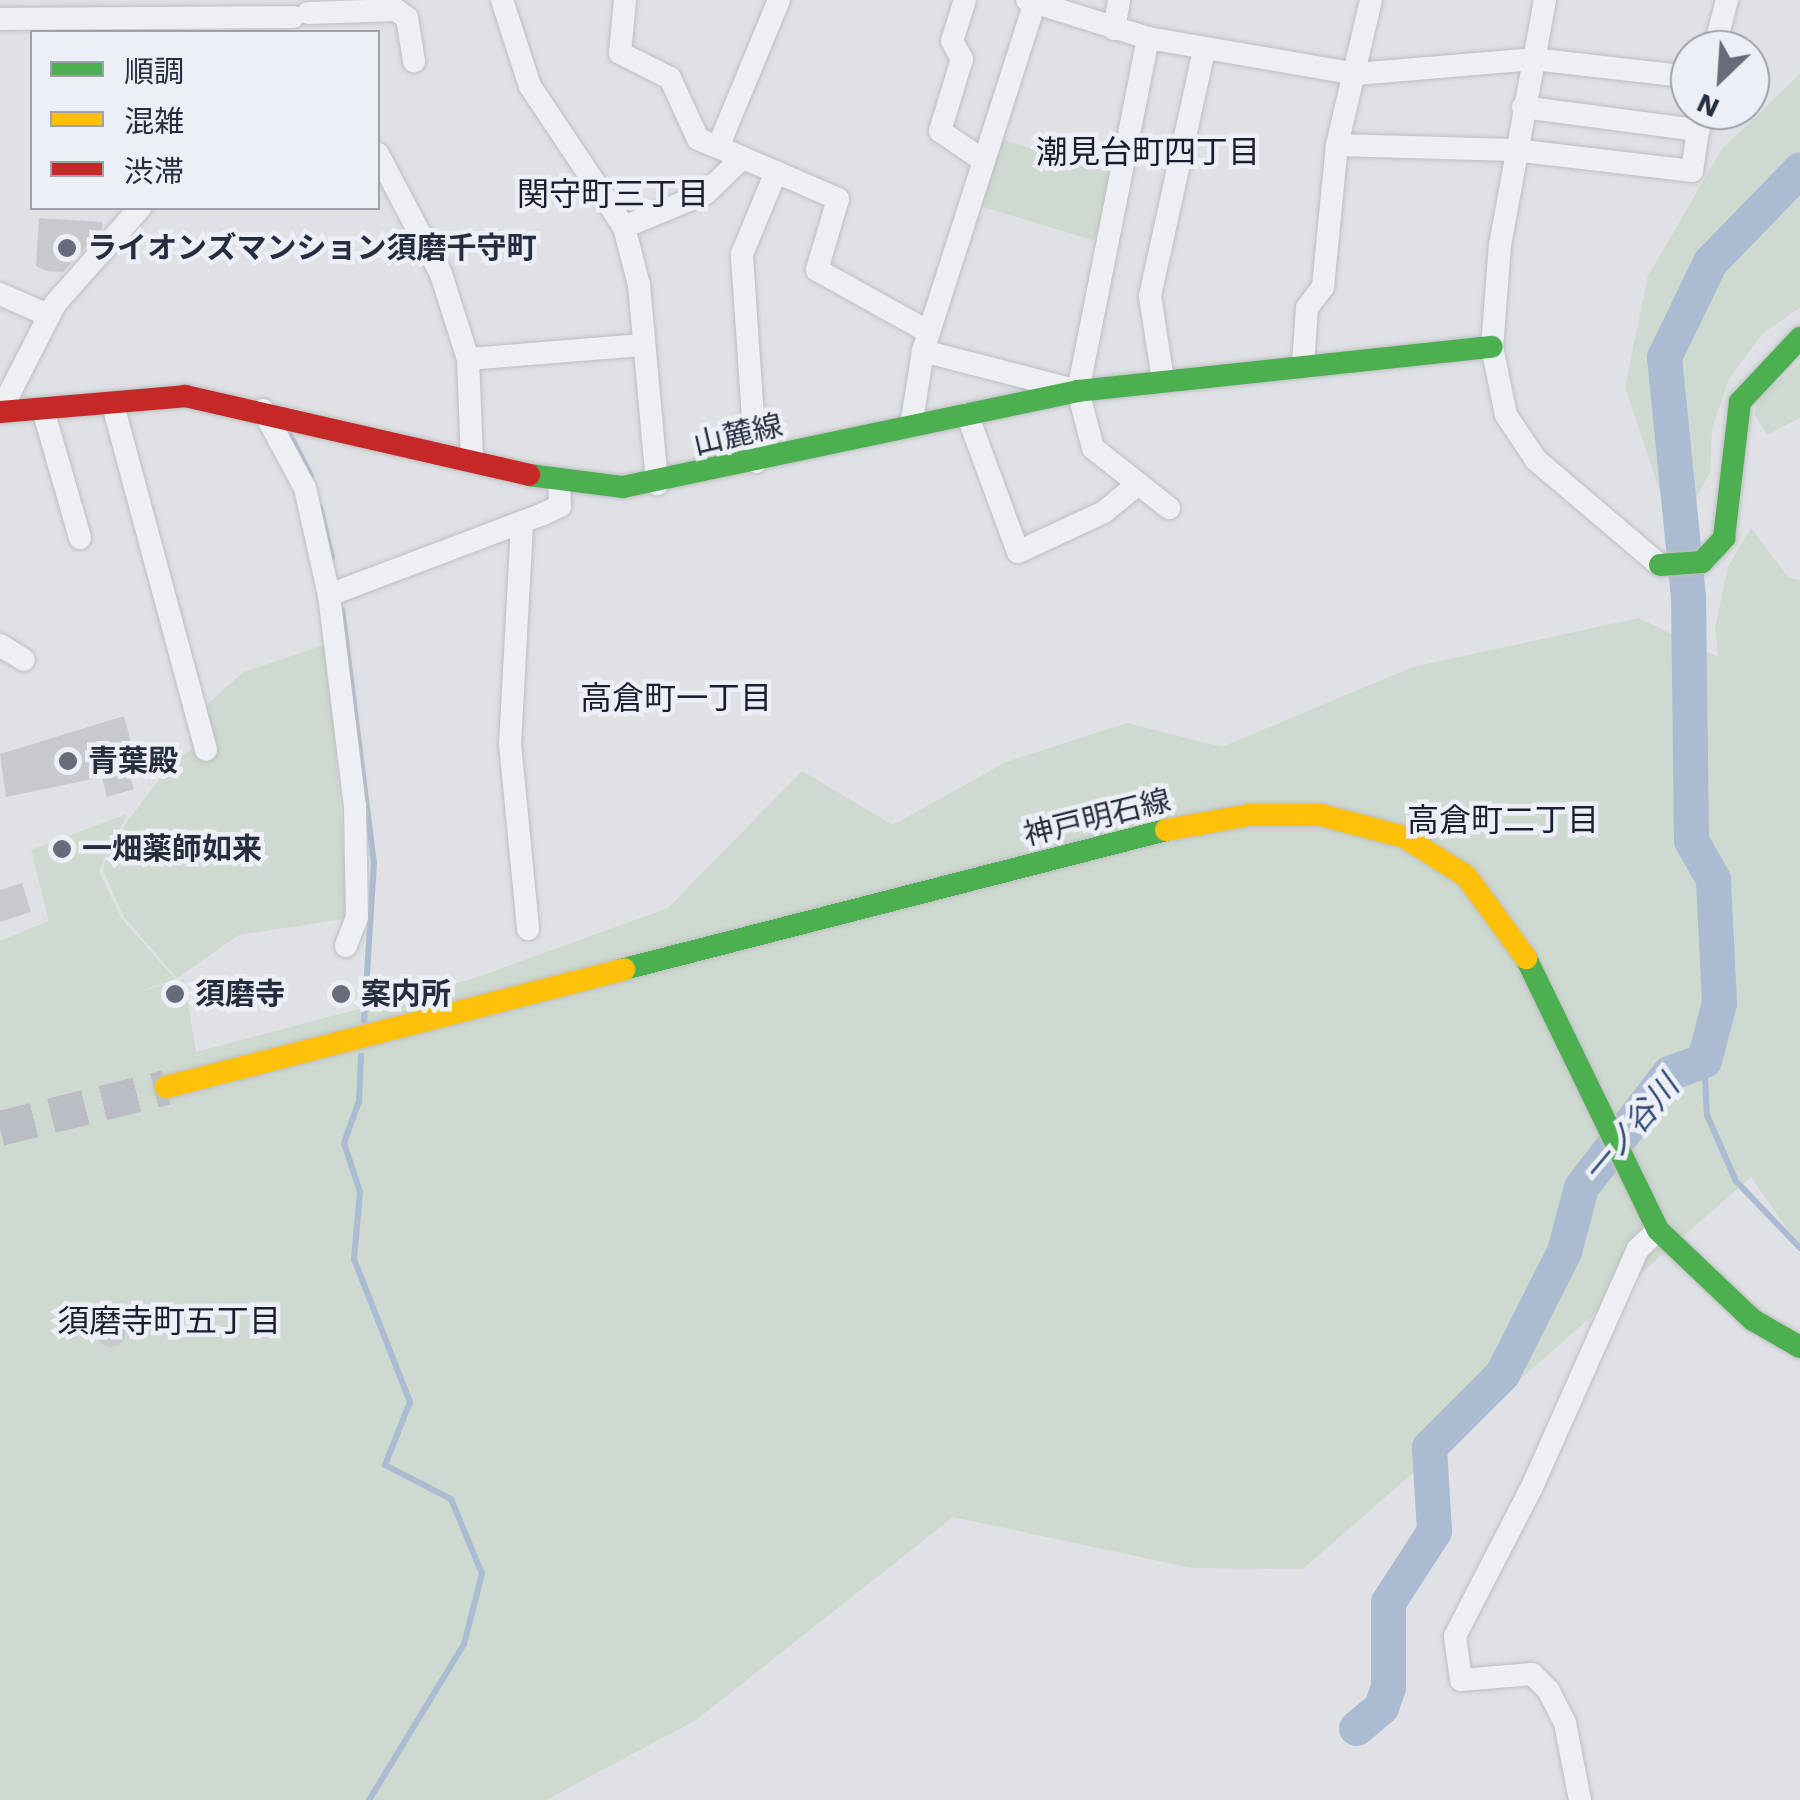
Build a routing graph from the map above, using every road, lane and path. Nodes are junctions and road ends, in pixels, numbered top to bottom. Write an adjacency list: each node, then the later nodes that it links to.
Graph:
1 (502, 0): 32 (street)
2 (625, 0): 25 (street)
3 (780, 0): 25 (street)
4 (964, 0): 29 (street)
5 (1119, 0): 13 (street)
6 (1371, 0): 19 (street)
7 (1545, 0): 17 (street)
8 (1728, 0): 14 (street)
9 (1032, 1): 13 (street); 29 (street)
10 (301, 17): 12 (street); 18 (street)
11 (0, 19): 12 (street)
12 (71, 24)
13 (1114, 29): 15 (street)
14 (1720, 30)
15 (1148, 38): 16 (street); 42 (street)
16 (1204, 50): 19 (street); 41 (street)
17 (1533, 59): 19 (street); 20 (street); 21 (street)
18 (414, 61)
19 (1356, 74): 24 (street)
20 (1670, 75)
21 (1523, 107): 22 (street); 26 (street)
22 (1670, 118)
23 (1698, 130): 26 (street)
24 (1337, 145): 26 (street); 40 (street)
25 (718, 147): 28 (street)
26 (1514, 150): 38 (street)
27 (380, 158): 39 (street)
28 (742, 158): 30 (street); 32 (street)
29 (984, 161): 36 (street)
30 (776, 172): 36 (street); 50 (street)
31 (128, 214): 34 (street)
32 (624, 228): 37 (street)
33 (0, 294): 34 (street)
34 (48, 315): 45 (street)
35 (1800, 338): 57 (main road)
36 (926, 342): 42 (street); 48 (street)
37 (643, 345): 39 (street); 52 (street)
38 (1492, 347): 40 (main road, 山麓線); 57 (street)
39 (468, 359): 49 (street)
40 (1303, 365): 41 (main road, 山麓線)
41 (1162, 380): 42 (main road, 山麓線)
42 (1078, 390): 47 (main road, 山麓線); 53 (street)
43 (113, 404): 44 (main road, 山麓線); 46 (main road, 山麓線); 61 (street)
44 (264, 410): 49 (main road, 山麓線); 58 (street)
45 (0, 412): 46 (main road, 山麓線)
46 (44, 413): 56 (street)
47 (967, 414): 48 (main road, 山麓線); 53 (street)
48 (911, 426): 50 (main road, 山麓線)
49 (472, 458): 51 (main road, 山麓線)
50 (756, 462): 52 (main road, 山麓線)
51 (559, 482): 52 (main road, 山麓線); 55 (street)
52 (657, 484)
53 (1138, 484): 54 (street)
54 (1169, 508)
55 (522, 524): 58 (street); 62 (street)
56 (80, 538)
57 (1660, 566)
58 (335, 593): 63 (street)
59 (0, 645): 60 (street)
60 (24, 660)
61 (206, 750)
62 (528, 929)
63 (346, 946)
64 (166, 1087): 65 (main road, 神戸明石線)
65 (1658, 1230): 66 (main road, 神戸明石線); 67 (street)
66 (1800, 1347)
67 (1580, 1800)

